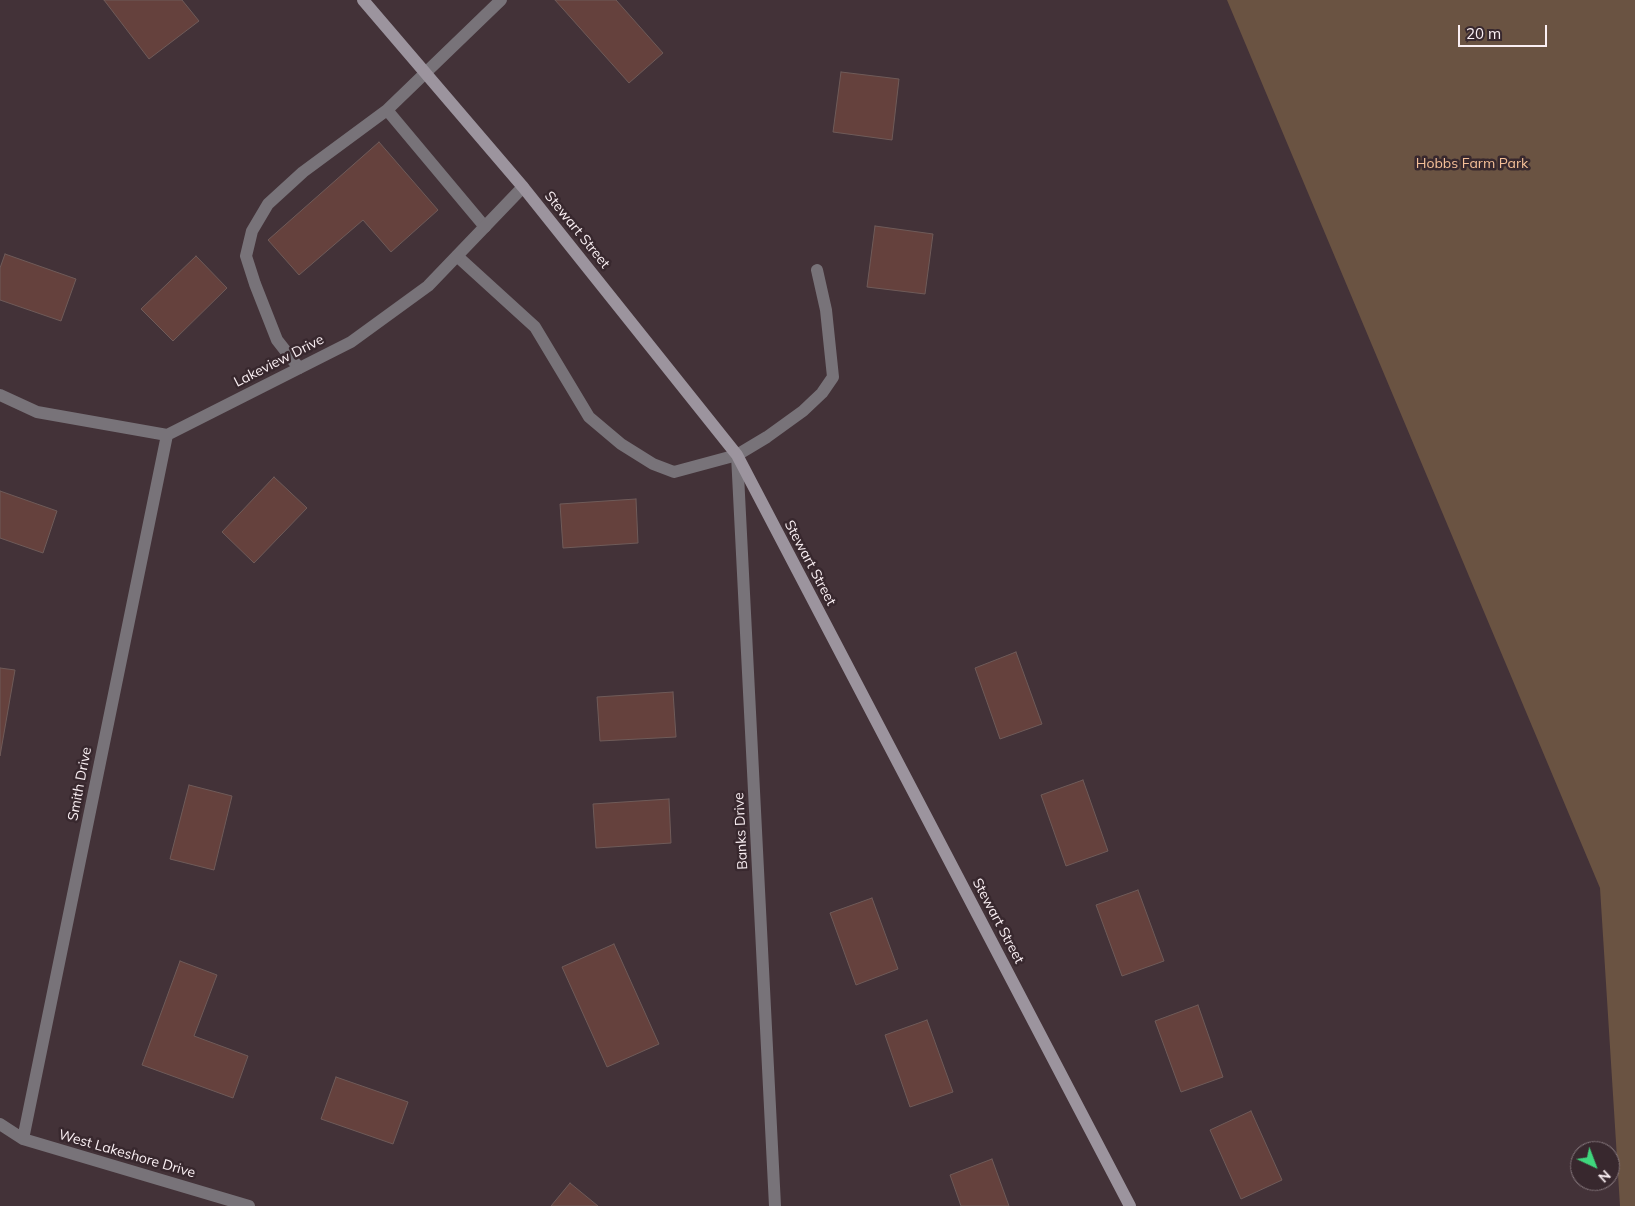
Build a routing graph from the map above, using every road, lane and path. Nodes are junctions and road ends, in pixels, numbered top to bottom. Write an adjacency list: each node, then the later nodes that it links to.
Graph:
1 (363, 0): 3 (street, Stewart Street)
2 (501, 0): 3 (street)
3 (425, 72): 4 (street); 5 (street, Stewart Street)
4 (387, 110): 6 (street); 9 (street)
5 (523, 187): 6 (street, Lakeview Drive); 12 (street, Stewart Street)
6 (485, 226): 7 (street, Lakeview Drive)
7 (457, 256): 9 (street, Lakeview Drive); 12 (street)
8 (817, 270): 12 (street)
9 (299, 368): 11 (street, Lakeview Drive)
10 (0, 395): 11 (street)
11 (166, 435): 14 (street, Smith Drive)
12 (737, 454): 16 (street, Banks Drive); 17 (street, Stewart Street)
13 (0, 1124): 14 (street, West Lakeshore Drive)
14 (24, 1139): 15 (street, West Lakeshore Drive)
15 (249, 1206)
16 (775, 1206)
17 (1130, 1206)

